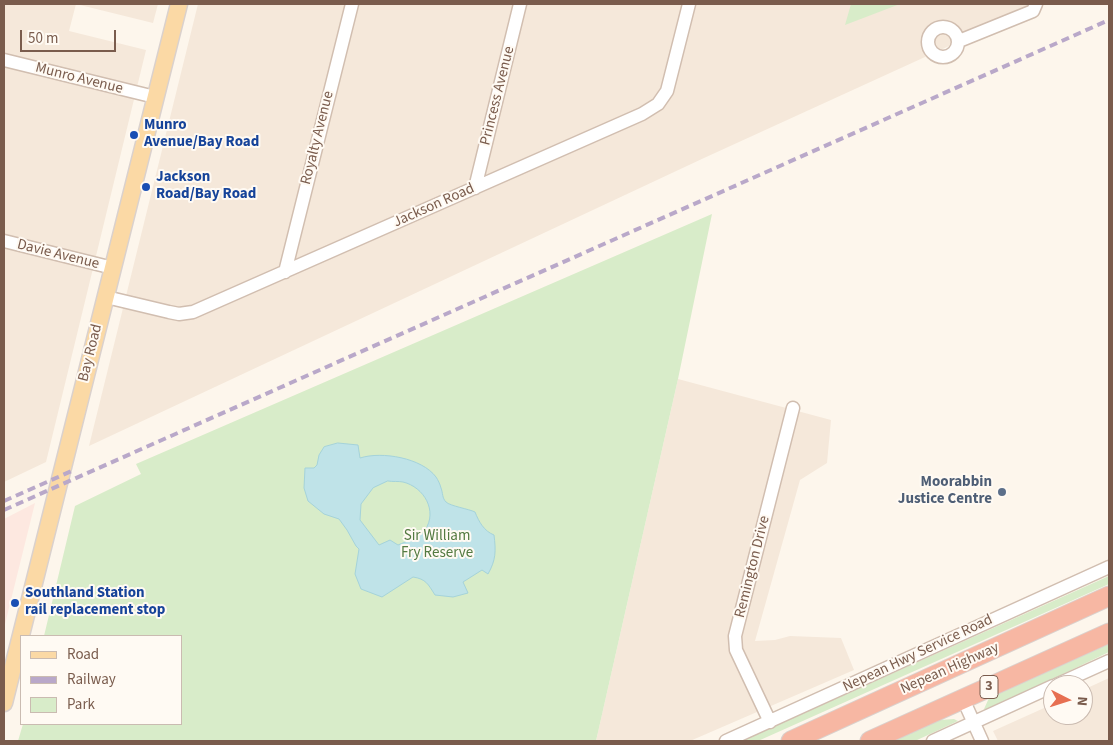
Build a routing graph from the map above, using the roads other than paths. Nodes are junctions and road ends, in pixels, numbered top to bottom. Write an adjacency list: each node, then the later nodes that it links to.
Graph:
1 (179, 4): 8 (main road, Bay Road)
2 (352, 4): 12 (street, Royalty Avenue)
3 (520, 4): 9 (street, Princess Avenue)
4 (689, 4): 9 (street, Jackson Road)
5 (1036, 4): 6 (street)
6 (959, 41)
7 (4, 60): 8 (street, Munro Avenue)
8 (155, 97): 11 (main road, Bay Road)
9 (475, 188): 12 (street, Jackson Road)
10 (4, 241): 11 (street, Davie Avenue)
11 (113, 268): 13 (main road, Bay Road)
12 (285, 272): 13 (street, Jackson Road)
13 (106, 297): 18 (main road, Bay Road)
14 (793, 408): 25 (street, Remington Drive)
15 (1109, 567): 25 (street, Nepean Hwy Service Road)
16 (1109, 596): 28 (highway, Nepean Highway / 3)
17 (1109, 633): 23 (highway, 3)
18 (21, 635)
19 (20, 639): 24 (main road, Bay Road)
20 (1109, 661): 21 (street)
21 (1079, 675)
22 (1043, 691): 26 (street)
23 (963, 699): 26 (street); 29 (highway, 3)
24 (4, 703)
25 (770, 722): 27 (street, Nepean Hwy Service Road)
26 (974, 723): 30 (street); 31 (street)
27 (726, 741)
28 (791, 741)
29 (870, 741)
30 (933, 741)
31 (982, 741)

